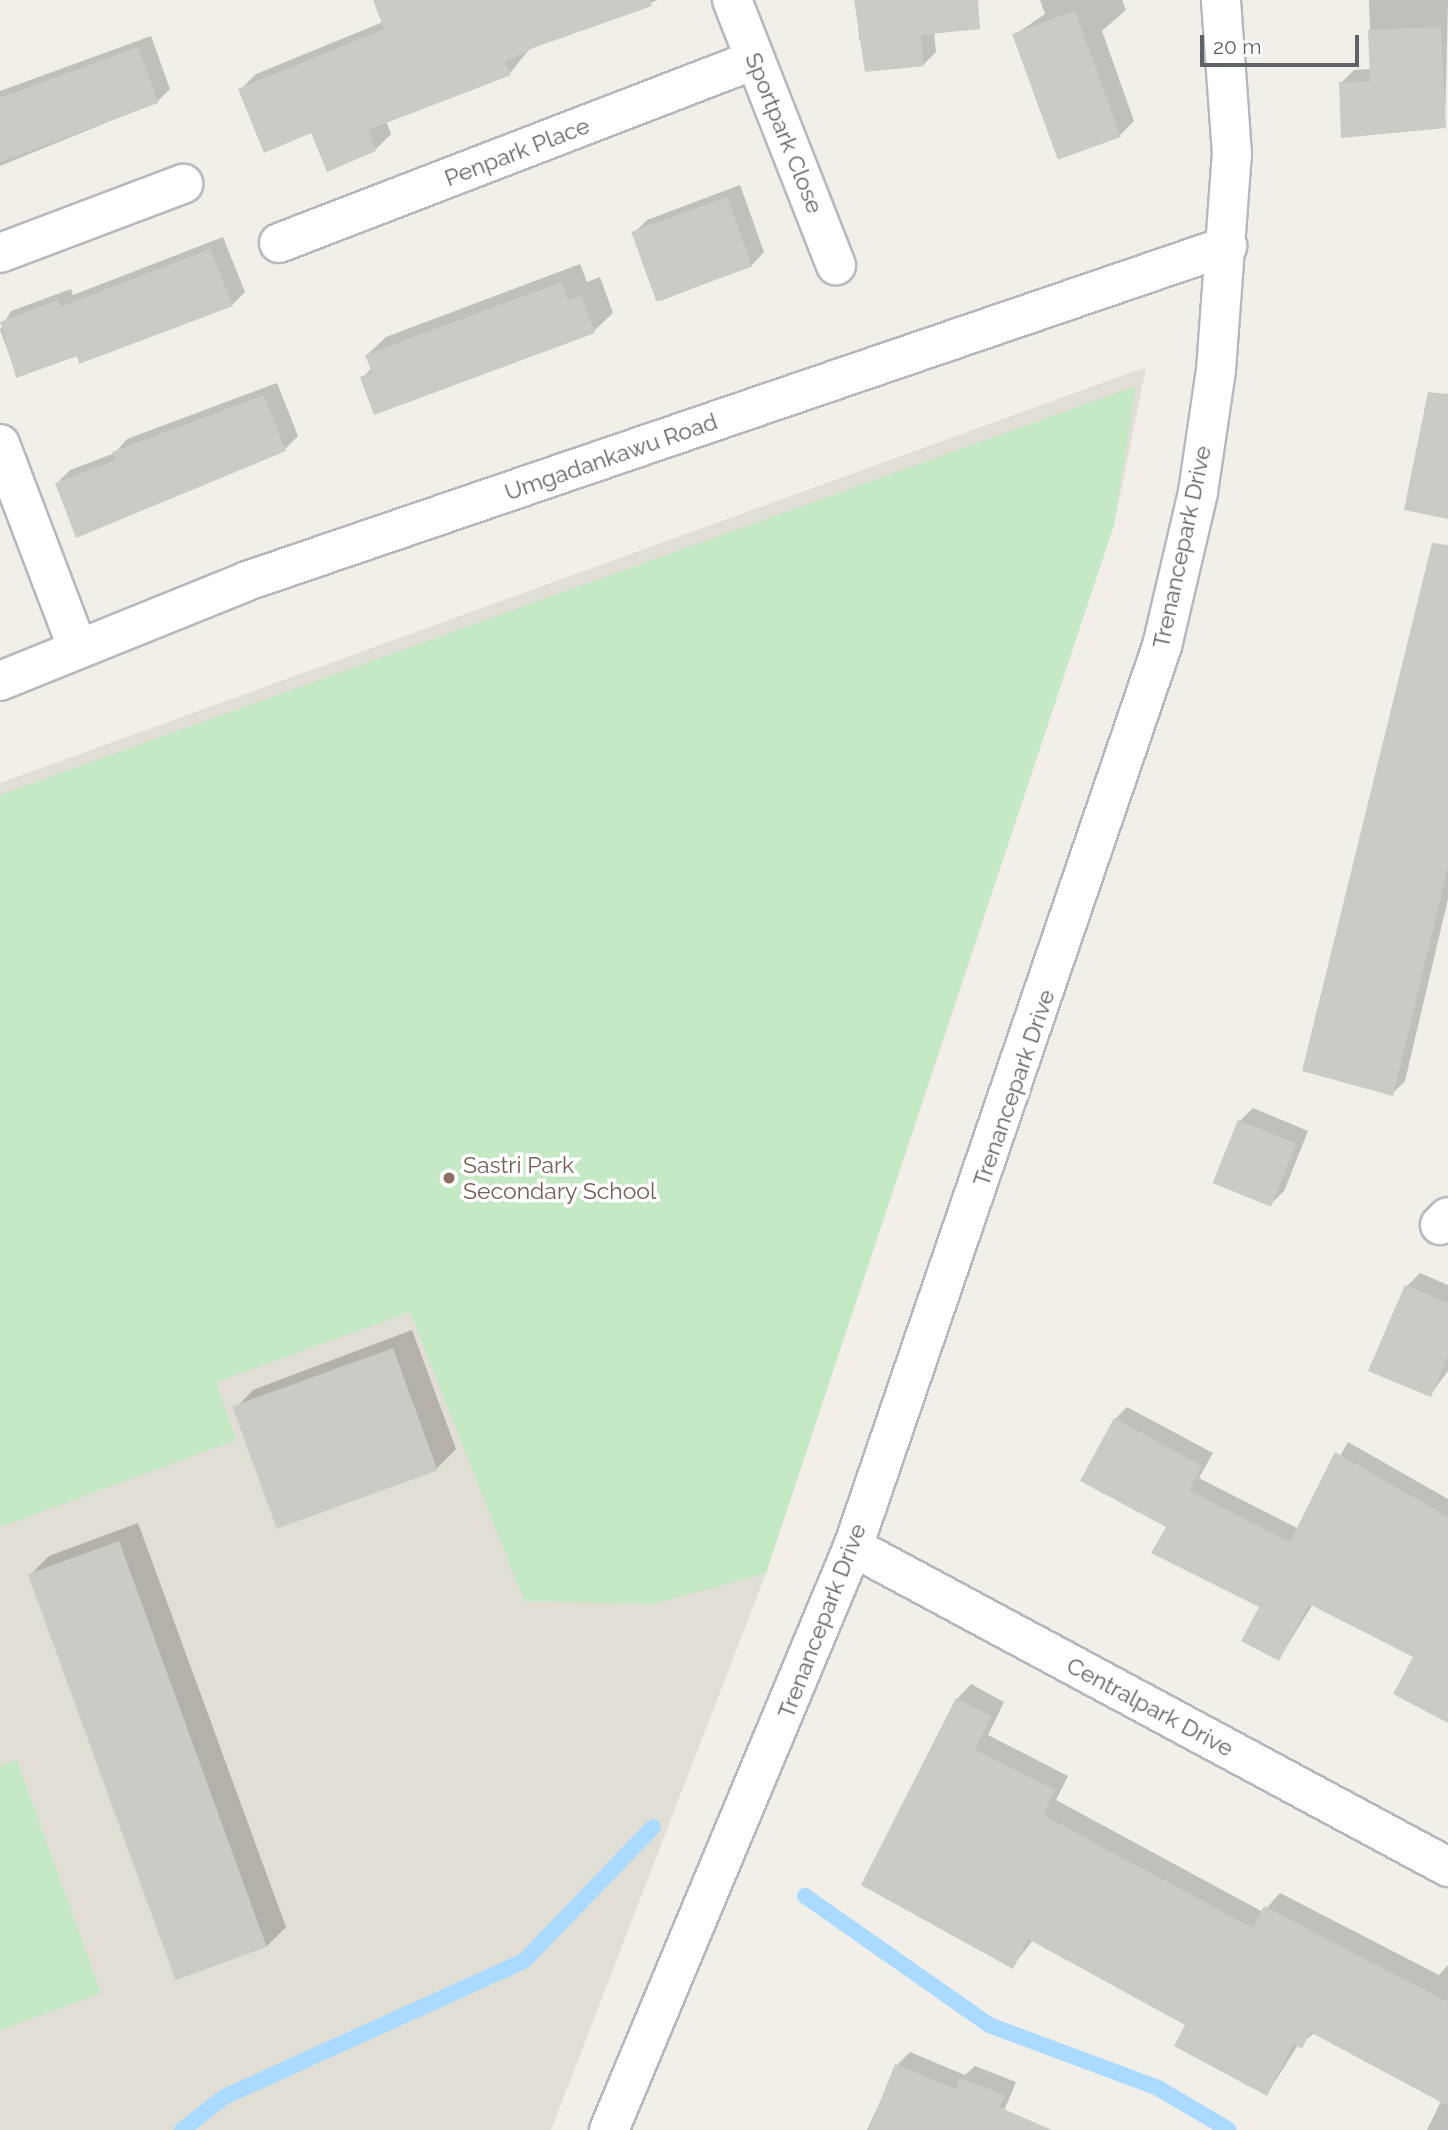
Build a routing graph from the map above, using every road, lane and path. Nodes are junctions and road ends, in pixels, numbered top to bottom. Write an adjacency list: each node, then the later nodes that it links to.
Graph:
1 (732, 0): 3 (street, Sportpark Close)
2 (1222, 0): 6 (street, Trenancepark Drive)
3 (754, 60): 5 (street, Penpark Place); 8 (street, Sportpark Close)
4 (184, 184): 7 (street)
5 (279, 243)
6 (1227, 246): 10 (street, Umgadankawu Road); 12 (street, Trenancepark Drive)
7 (0, 253)
8 (836, 265)
9 (0, 444): 10 (street)
10 (78, 649): 11 (street, Umgadankawu Road)
11 (0, 681)
12 (853, 1547): 13 (street, Centralpark Drive); 14 (street, Trenancepark Drive)
13 (1448, 1867)
14 (609, 2130)

